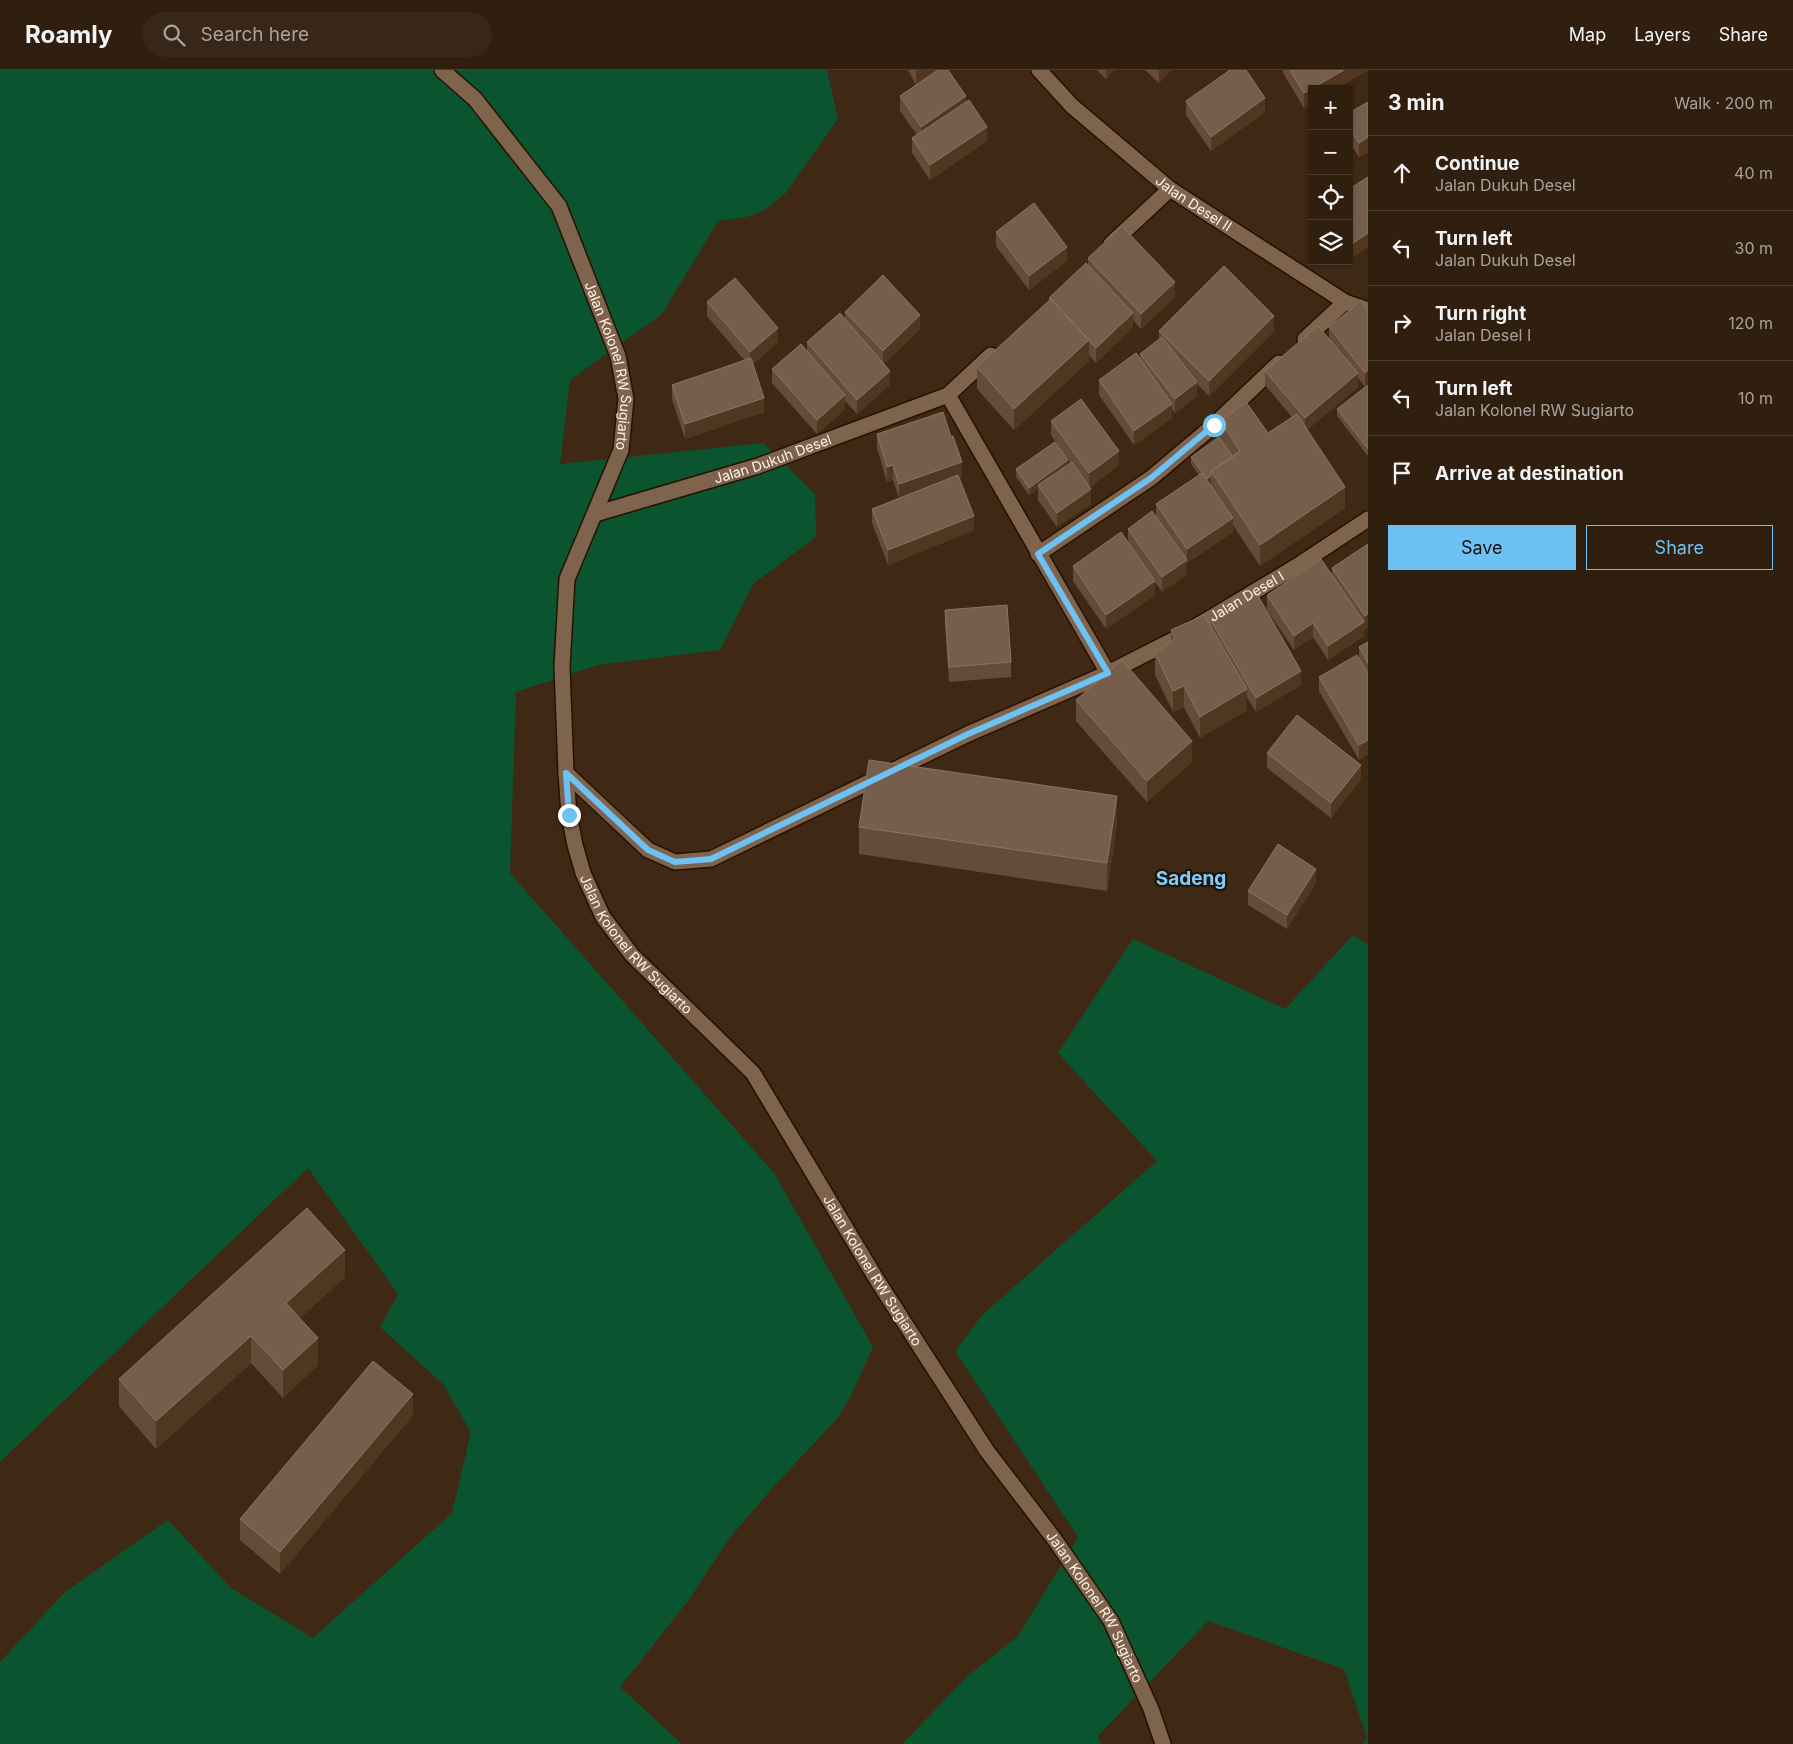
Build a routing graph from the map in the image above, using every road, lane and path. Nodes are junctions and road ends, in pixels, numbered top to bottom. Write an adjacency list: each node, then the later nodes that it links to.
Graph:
1 (442, 70): 9 (street, Jalan Kolonel RW Sugiarto)
2 (1039, 70): 3 (street, Jalan Desel II)
3 (1170, 189): 4 (street); 5 (street, Jalan Desel II)
4 (1098, 255)
5 (1346, 302): 6 (street, Jalan Desel II); 11 (street)
6 (1368, 310)
7 (1005, 342): 8 (street, Jalan Dukuh Desel)
8 (948, 395): 9 (street, Jalan Dukuh Desel); 11 (street)
9 (595, 514): 13 (street, Jalan Kolonel RW Sugiarto)
10 (1368, 519): 12 (street, Jalan Desel I)
11 (1038, 554): 12 (street)
12 (1108, 673): 13 (street, Jalan Desel I)
13 (566, 773): 14 (street, Jalan Kolonel RW Sugiarto)
14 (1163, 1744)

